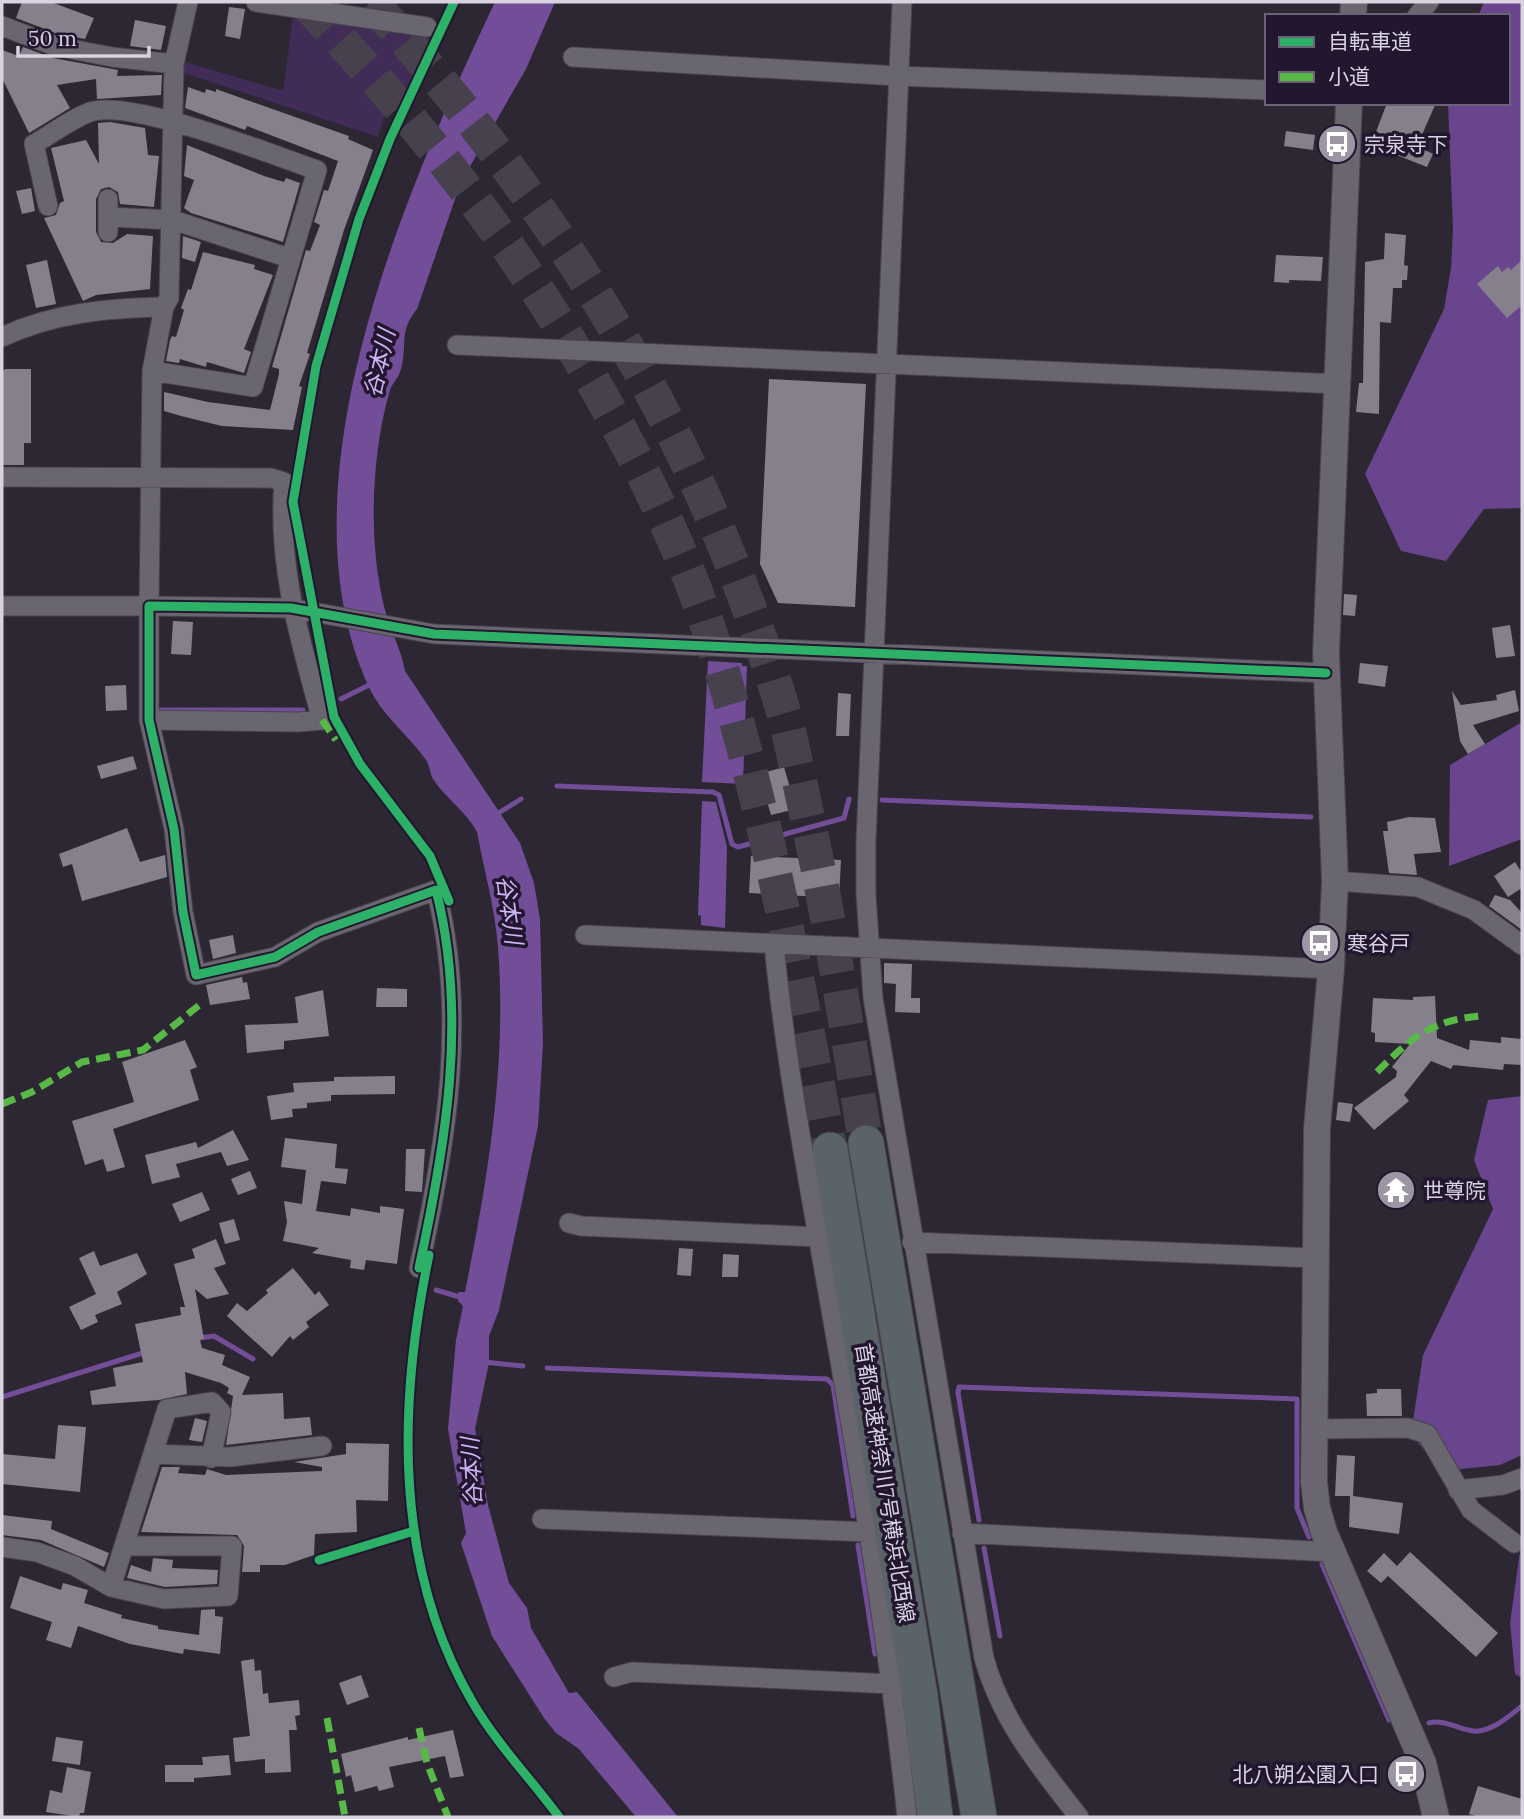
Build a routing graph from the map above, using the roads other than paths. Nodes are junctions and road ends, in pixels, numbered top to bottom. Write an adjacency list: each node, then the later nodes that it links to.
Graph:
1 (188, 2): 7 (street)
2 (257, 2): 5 (street)
3 (902, 2): 8 (street)
4 (2, 26): 7 (street)
5 (427, 27)
6 (573, 57): 8 (street)
7 (174, 64): 11 (street)
8 (898, 76): 9 (street); 19 (street)
9 (1265, 90)
10 (1349, 115): 21 (street)
11 (173, 121): 12 (street); 14 (street); 15 (street)
12 (48, 206)
13 (108, 216): 14 (street)
14 (173, 219): 15 (street); 16 (street)
15 (289, 258): 20 (street)
16 (164, 307): 17 (street); 20 (street)
17 (2, 337)
18 (457, 345): 19 (street)
19 (886, 364): 21 (street); 27 (street)
20 (152, 371): 23 (street)
21 (1339, 384): 28 (street)
22 (2, 477): 23 (street)
23 (149, 479): 25 (street); 26 (street)
24 (2, 606): 25 (street)
25 (149, 606): 26 (street); 29 (street)
26 (297, 609): 27 (street); 29 (street)
27 (873, 654): 28 (street); 34 (street)
28 (1326, 673): 30 (street)
29 (149, 720): 42 (street)
30 (1335, 881): 33 (street); 35 (street)
31 (585, 935): 32 (street)
32 (774, 945): 34 (street); 39 (street)
33 (1522, 945)
34 (870, 949): 35 (street); 40 (street)
35 (1331, 969): 41 (street)
36 (866, 1143): 59 (highway, 首都高速神奈川7号横浜北西線)
37 (830, 1150): 61 (highway, 首都高速神奈川7号横浜北西線)
38 (569, 1223): 39 (street)
39 (819, 1237): 50 (street)
40 (912, 1242): 41 (street); 51 (street)
41 (1317, 1258): 43 (street)
42 (419, 1268)
43 (1315, 1429): 48 (street); 55 (street)
44 (322, 1446): 46 (street)
45 (153, 1454): 46 (street); 46 (street); 53 (street)
46 (211, 1458)
47 (1522, 1478): 48 (street)
48 (1458, 1490): 52 (street)
49 (542, 1519): 50 (street)
50 (870, 1532): 58 (street)
51 (962, 1533): 55 (street); 64 (street)
52 (1514, 1543)
53 (124, 1546): 56 (street); 56 (street)
54 (2, 1547): 56 (street)
55 (1333, 1552): 65 (street)
56 (111, 1587)
57 (614, 1677): 58 (street)
58 (893, 1684): 60 (street)
59 (957, 1689): 62 (highway); 63 (highway)
60 (907, 1817)
61 (935, 1817)
62 (965, 1817)
63 (979, 1817)
64 (1079, 1817)
65 (1436, 1817)

